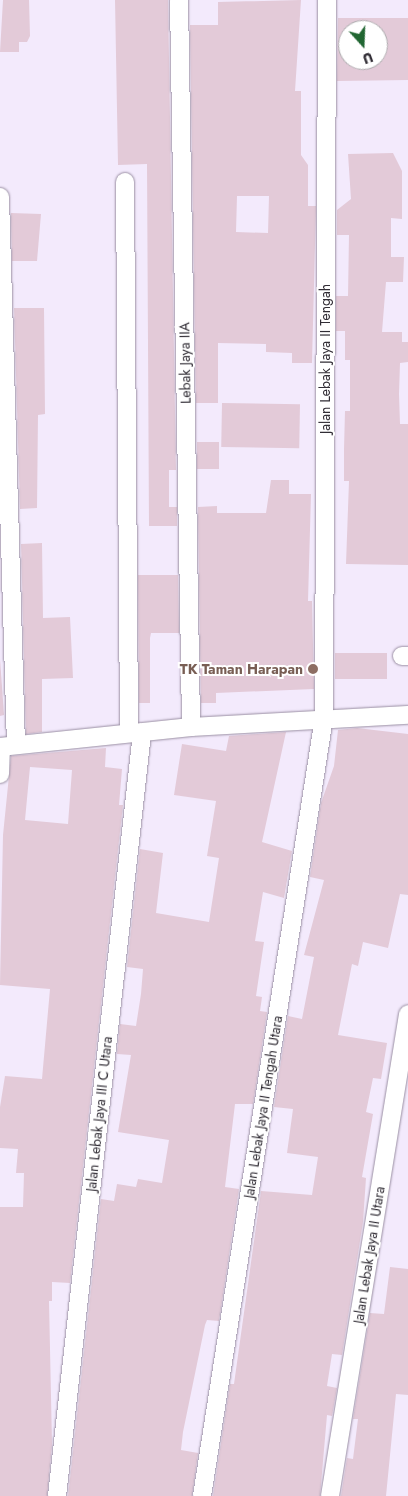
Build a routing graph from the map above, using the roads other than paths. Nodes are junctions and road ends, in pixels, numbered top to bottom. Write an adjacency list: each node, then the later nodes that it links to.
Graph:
1 (179, 0): 7 (street, Lebak Jaya IIA)
2 (327, 0): 6 (street, Jalan Lebak Jaya II Tengah)
3 (125, 182): 8 (street, Jalan Lebak Jaya III C Utara)
4 (0, 197): 9 (street)
5 (408, 715): 6 (street)
6 (324, 718): 7 (street); 13 (street, Jalan Lebak Jaya II Tengah Utara)
7 (191, 727): 8 (street)
8 (135, 733): 9 (street); 12 (street, Jalan Lebak Jaya III C Utara)
9 (6, 747): 10 (street)
10 (0, 774)
11 (408, 1014): 14 (street, Jalan Lebak Jaya II Utara)
12 (57, 1496)
13 (202, 1496)
14 (330, 1496)

